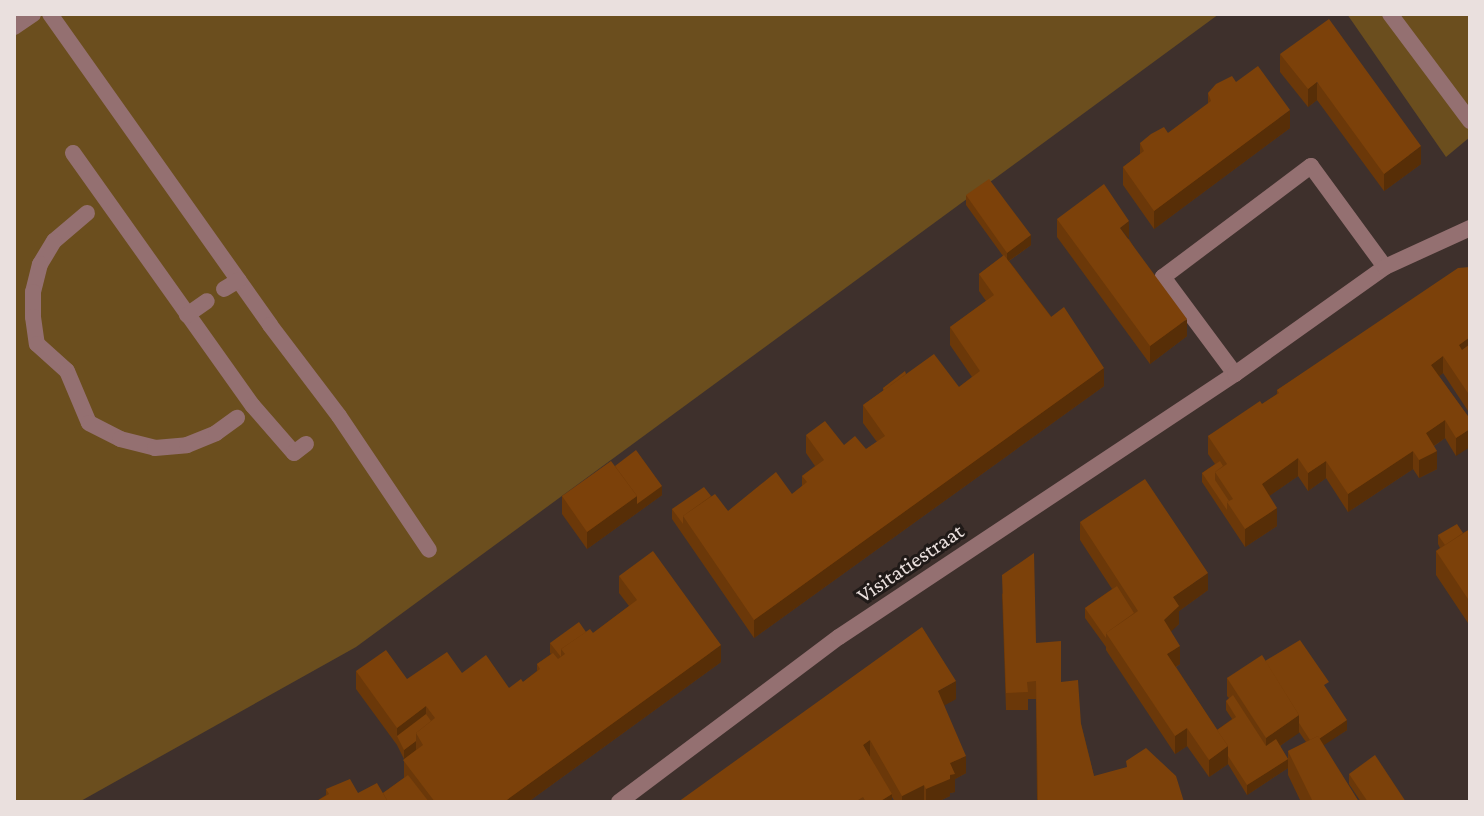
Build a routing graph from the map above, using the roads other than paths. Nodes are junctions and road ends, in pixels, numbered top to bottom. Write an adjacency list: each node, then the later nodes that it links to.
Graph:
1 (33, 14): 4 (street)
2 (50, 14): 10 (street)
3 (1390, 14): 5 (street)
4 (14, 27)
5 (1470, 121)
6 (73, 153): 13 (street)
7 (87, 213): 15 (street)
8 (1470, 228): 9 (street, Visitatiestraat)
9 (1385, 267): 14 (street, Visitatiestraat); 14 (street)
10 (239, 280): 11 (street); 17 (street)
11 (224, 289)
12 (207, 301): 13 (street)
13 (187, 315): 15 (street)
14 (1235, 374): 18 (street, Visitatiestraat)
15 (246, 411): 16 (street)
16 (306, 444)
17 (429, 550)
18 (619, 802)

